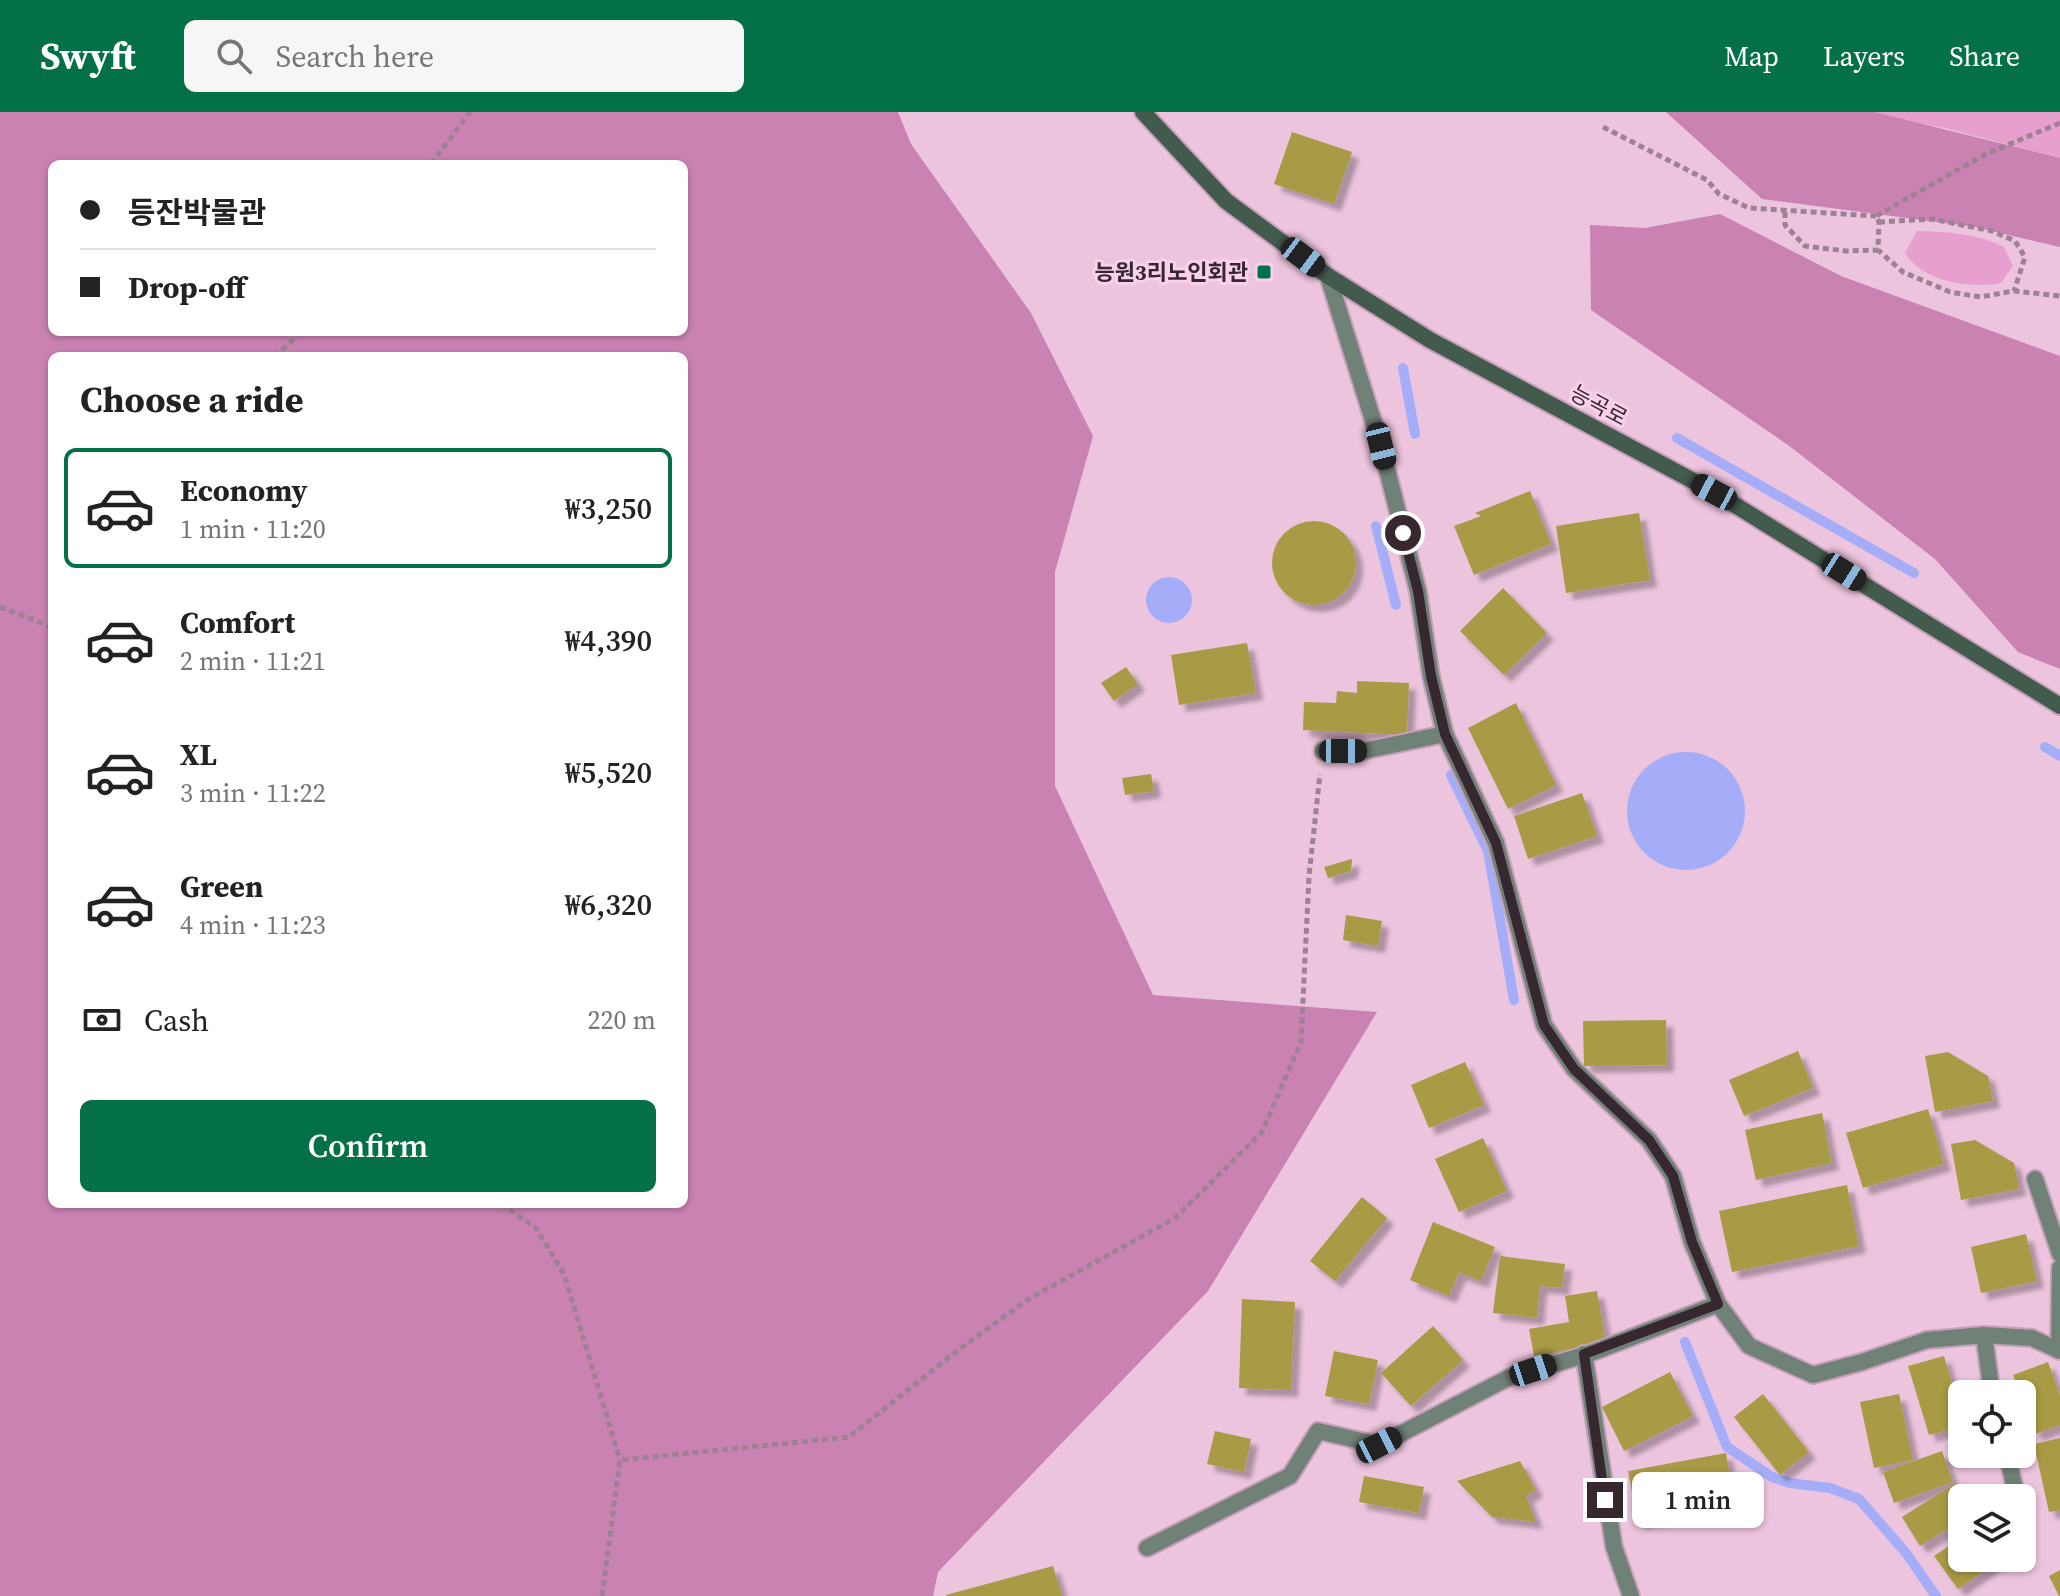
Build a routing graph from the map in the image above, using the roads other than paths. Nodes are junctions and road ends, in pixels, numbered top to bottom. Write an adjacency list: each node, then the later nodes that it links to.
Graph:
1 (1143, 112): 2 (street, 능곡로)
2 (1328, 276): 3 (street, 능곡로); 4 (street)
3 (2060, 706)
4 (1445, 734): 5 (street); 9 (street)
5 (1323, 751)
6 (2035, 1179): 7 (street)
7 (2060, 1254)
8 (2060, 1268): 11 (street)
9 (1718, 1304): 10 (street); 12 (street)
10 (1984, 1335): 11 (street); 13 (street)
11 (2060, 1350)
12 (1584, 1354): 14 (street); 15 (street)
13 (1990, 1380)
14 (1147, 1548)
15 (1631, 1596)

